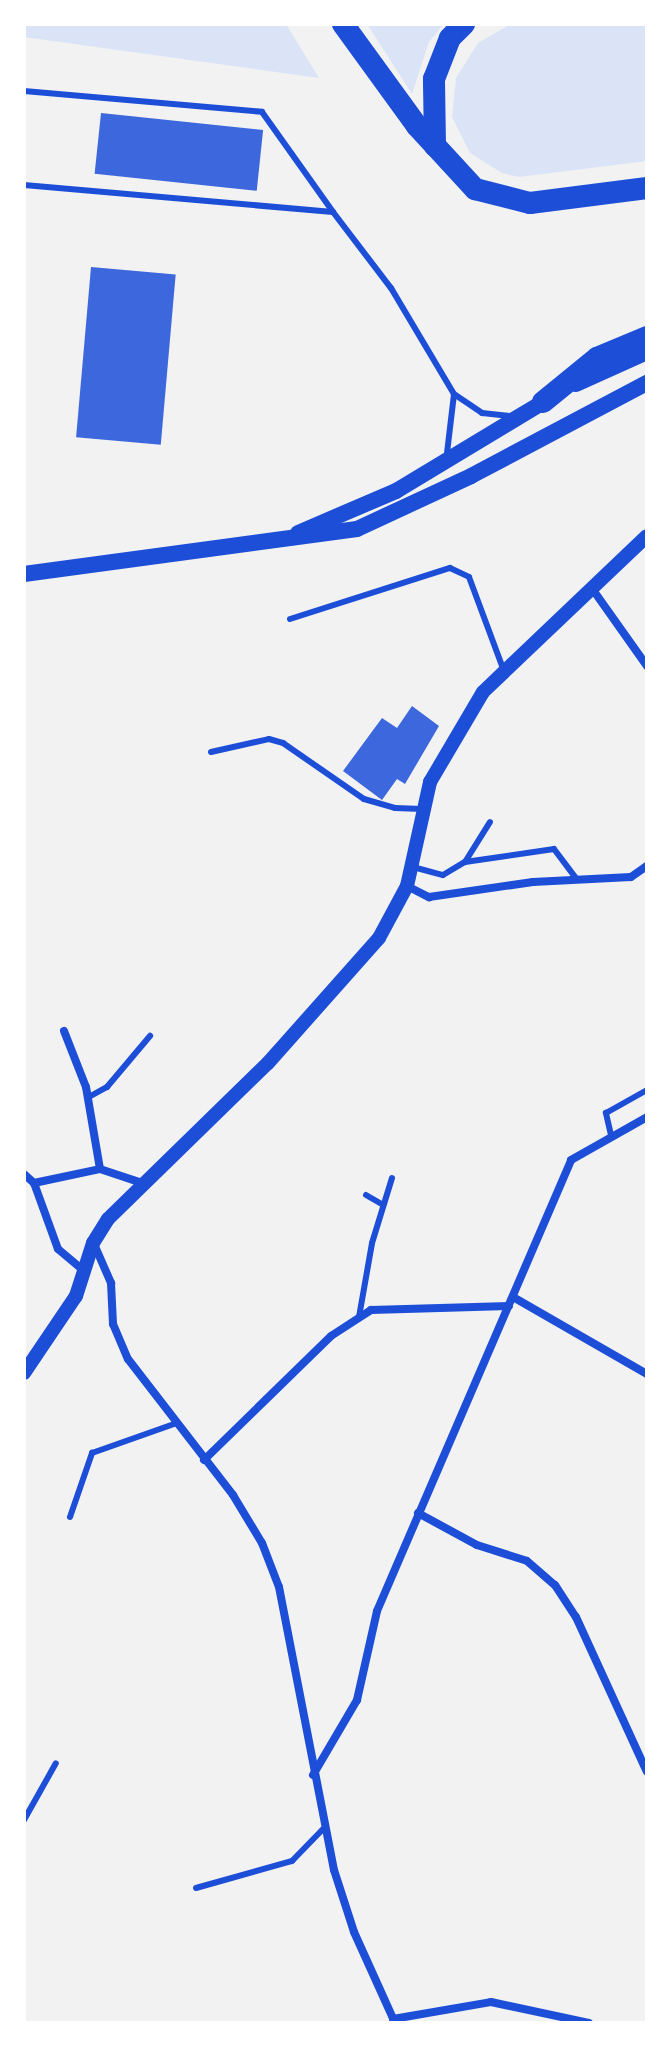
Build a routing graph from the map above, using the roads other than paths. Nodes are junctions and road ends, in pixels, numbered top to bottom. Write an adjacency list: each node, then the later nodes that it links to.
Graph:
1 (343, 24): 4 (highway)
2 (464, 24): 4 (highway)
3 (24, 91): 7 (lane)
4 (435, 146): 6 (highway)
5 (24, 185): 7 (lane)
6 (647, 190)
7 (333, 212): 11 (lane)
8 (647, 337): 12 (highway)
9 (647, 352): 12 (main road)
10 (647, 383): 15 (main road)
11 (454, 394): 12 (lane); 13 (lane)
12 (534, 406): 13 (main road)
13 (429, 470): 15 (main road)
14 (647, 536): 17 (street)
15 (278, 541): 16 (main road)
16 (24, 574)
17 (591, 587): 19 (street); 20 (street)
18 (290, 619): 20 (lane)
19 (647, 666)
20 (504, 671): 22 (street)
21 (211, 752): 22 (lane)
22 (422, 809): 26 (street)
23 (490, 822): 24 (lane)
24 (465, 862): 26 (lane); 27 (lane)
25 (647, 866): 27 (street)
26 (412, 867): 28 (street)
27 (577, 879): 28 (street)
28 (407, 886): 39 (street)
29 (64, 1031): 32 (street)
30 (150, 1036): 32 (lane)
31 (647, 1090): 34 (lane)
32 (87, 1098): 35 (street)
33 (647, 1117): 34 (street)
34 (611, 1135): 44 (street)
35 (100, 1169): 38 (street); 39 (street)
36 (24, 1174): 38 (street)
37 (392, 1178): 41 (lane)
38 (34, 1183): 43 (street)
39 (142, 1183): 42 (street)
40 (366, 1195): 41 (lane)
41 (383, 1205): 45 (lane)
42 (93, 1243): 43 (street); 48 (street)
43 (83, 1270): 46 (street)
44 (511, 1302): 45 (street); 47 (street); 50 (street)
45 (359, 1317): 49 (street)
46 (24, 1373)
47 (647, 1374)
48 (174, 1424): 49 (street); 51 (lane)
49 (204, 1460): 54 (street)
50 (418, 1513): 53 (street); 54 (street)
51 (70, 1517)
52 (56, 1763): 55 (lane)
53 (647, 1772)
54 (313, 1775): 56 (street)
55 (24, 1820)
56 (324, 1828): 57 (lane); 58 (street)
57 (196, 1888)
58 (394, 2021): 59 (street)
59 (589, 2023)

